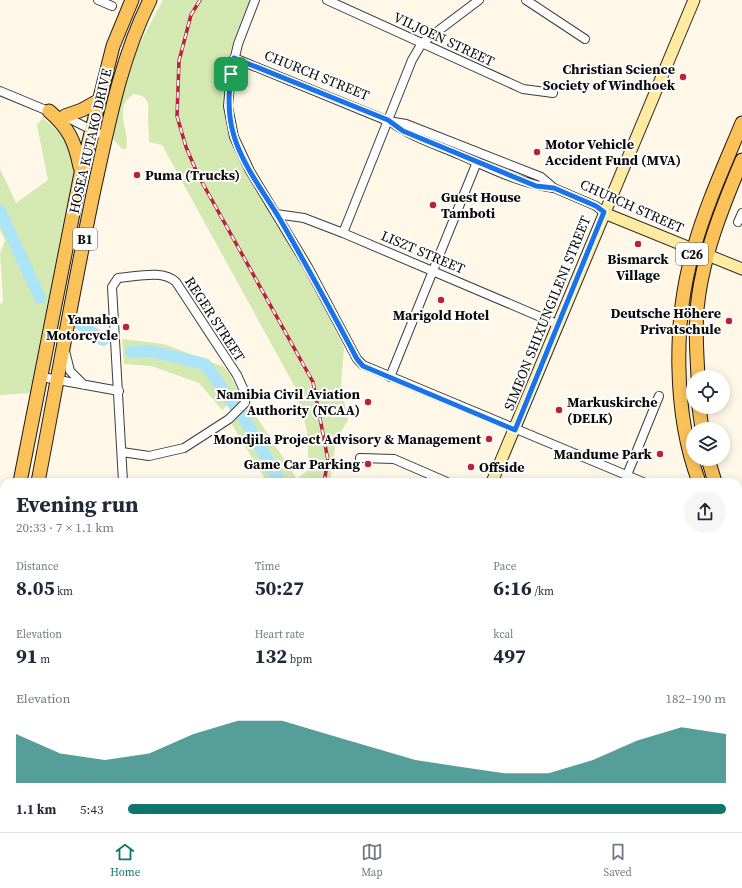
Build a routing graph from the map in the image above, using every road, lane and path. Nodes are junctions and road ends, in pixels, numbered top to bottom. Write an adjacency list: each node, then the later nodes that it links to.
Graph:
1 (98, 0): 9 (street)
2 (132, 0): 15 (main road, HOSEA KUTAKO DRIVE / B1)
3 (150, 0): 21 (main road, HOSEA KUTAKO DRIVE / B1)
4 (255, 0): 12 (street)
5 (327, 0): 11 (street, VILJOEN STREET)
6 (479, 0): 11 (street)
7 (526, 0): 10 (street)
8 (694, 0): 26 (street, SIMEON SHIXUNGILENI STREET)
9 (112, 6)
10 (585, 39)
11 (422, 43): 14 (street, VILJOEN STREET); 18 (street)
12 (234, 58): 18 (street, CHURCH STREET); 28 (street)
13 (0, 91): 16 (street)
14 (553, 93)
15 (98, 100): 17 (main road); 20 (main road, HOSEA KUTAKO DRIVE / B1)
16 (49, 111): 17 (street); 24 (main road)
17 (65, 116): 20 (street)
18 (388, 120): 23 (street, CHURCH STREET); 25 (street, CHURCH STREET); 30 (street)
19 (742, 123): 31 (main road, C26)
20 (92, 129): 21 (street); 24 (main road, HOSEA KUTAKO DRIVE / B1)
21 (106, 137): 36 (main road, HOSEA KUTAKO DRIVE / B1)
22 (742, 160): 32 (main road, C26)
23 (477, 162): 25 (street, CHURCH STREET); 34 (street)
24 (81, 173): 38 (main road, HOSEA KUTAKO DRIVE / B1)
25 (554, 188): 26 (street, CHURCH STREET)
26 (604, 212): 31 (street, CHURCH STREET); 35 (street, SIMEON SHIXUNGILENI STREET)
27 (742, 213): 29 (street)
28 (276, 214): 30 (street, LISZT STREET); 39 (street)
29 (738, 222)
30 (343, 233): 34 (street, LISZT STREET)
31 (693, 249): 32 (street, CHURCH STREET); 55 (main road, C26)
32 (707, 255): 33 (street, CHURCH STREET); 37 (main road, C26)
33 (742, 269)
34 (434, 270): 35 (street, LISZT STREET); 39 (street)
35 (557, 324): 44 (street, SIMEON SHIXUNGILENI STREET)
36 (64, 344): 40 (main road, HOSEA KUTAKO DRIVE / B1); 41 (street)
37 (698, 370)
38 (42, 377): 40 (street); 49 (main road, HOSEA KUTAKO DRIVE / B1)
39 (390, 377): 44 (street)
40 (57, 380): 41 (street); 50 (main road, HOSEA KUTAKO DRIVE / B1)
41 (85, 385): 42 (street)
42 (119, 391): 45 (street, REGER STREET); 45 (street, REGER STREET)
43 (659, 396): 48 (street)
44 (515, 430): 48 (street); 53 (street, SIMEON SHIXUNGILENI STREET)
45 (122, 452): 51 (street, REGER STREET)
46 (360, 458): 52 (street)
47 (710, 466): 56 (main road)
48 (628, 475): 54 (street)
49 (21, 478)
50 (39, 478)
51 (123, 478)
52 (438, 478)
53 (494, 478)
54 (634, 478)
55 (698, 478)
56 (714, 478)

